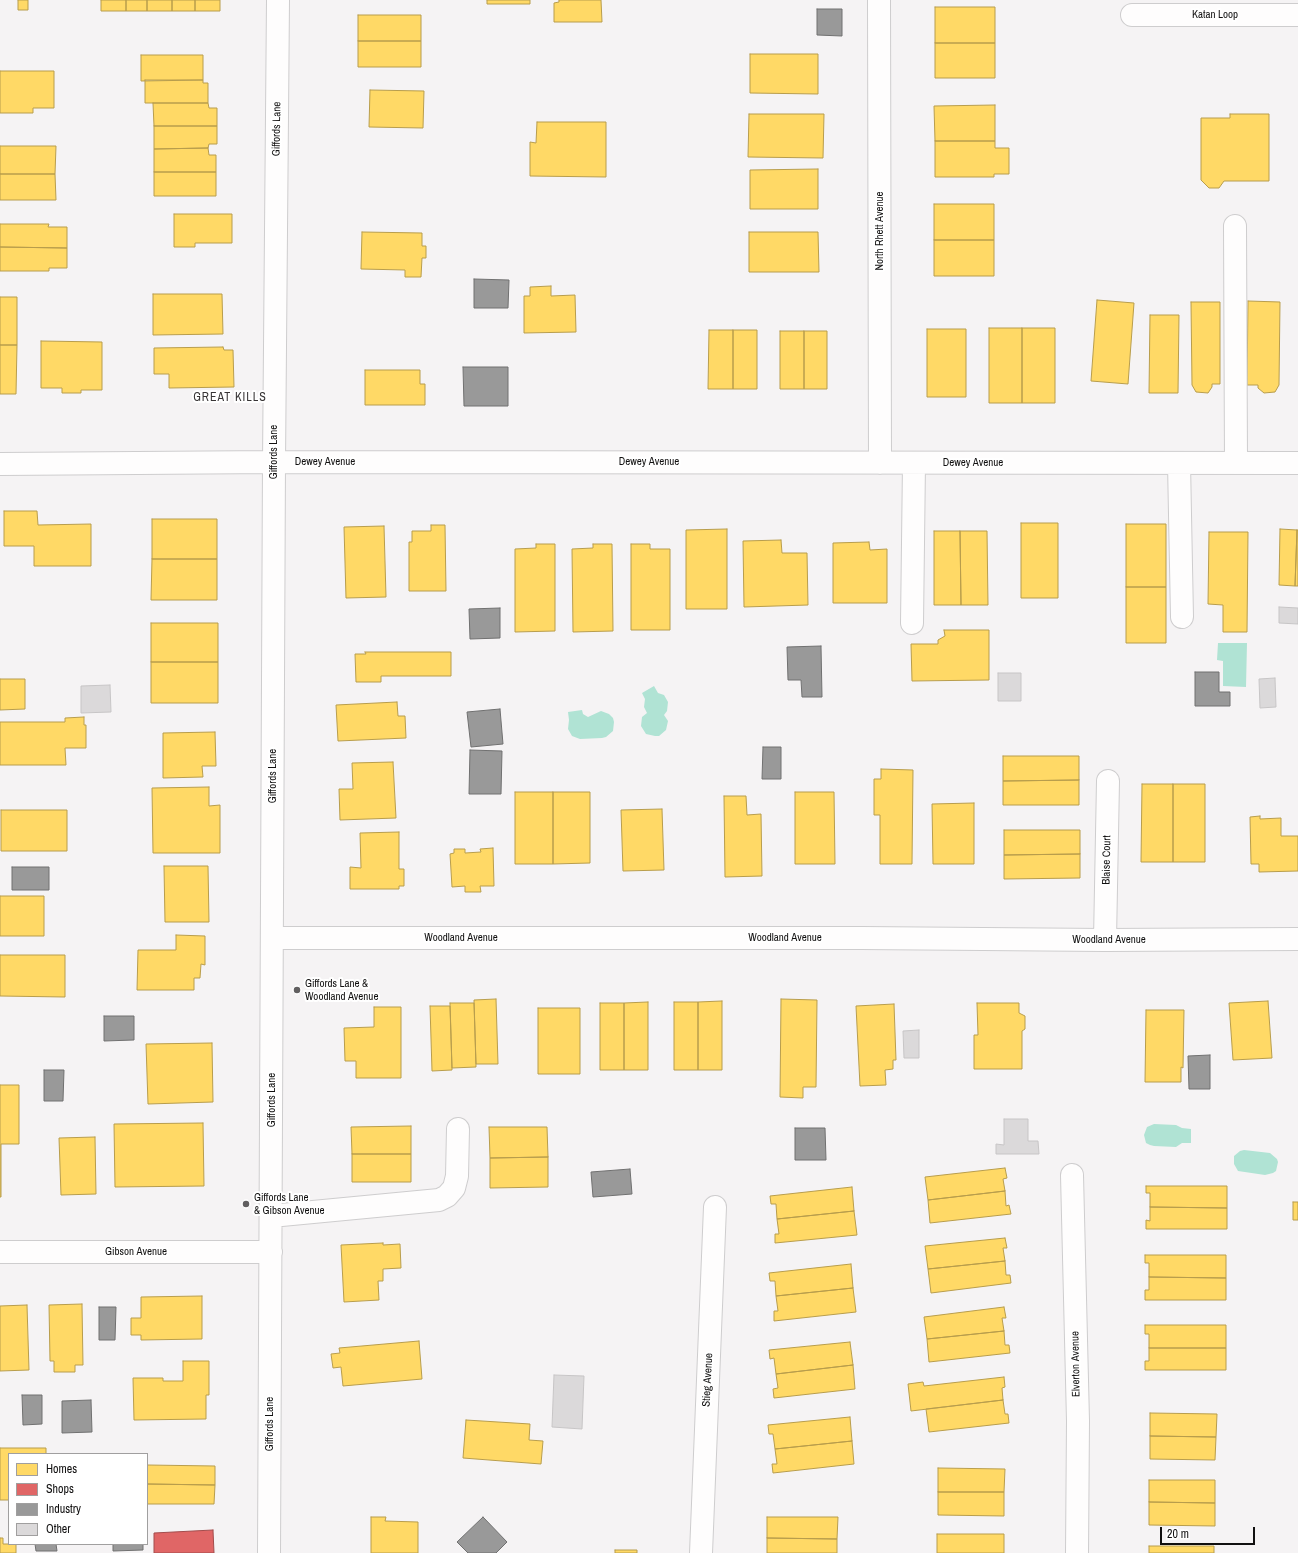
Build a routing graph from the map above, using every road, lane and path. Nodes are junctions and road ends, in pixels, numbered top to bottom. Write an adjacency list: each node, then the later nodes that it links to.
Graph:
1 (278, 0): 6 (street, Giffords Lane)
2 (879, 0): 8 (street, North Rhett Avenue)
3 (1132, 15): 4 (street, Katan Loop)
4 (1298, 15)
5 (1235, 226): 10 (street)
6 (274, 462): 8 (street, Dewey Avenue); 12 (street, Dewey Avenue); 16 (street, Giffords Lane)
7 (914, 462): 8 (street, Dewey Avenue); 9 (street, Dewey Avenue); 14 (street)
8 (880, 463)
9 (1179, 463): 10 (street, Dewey Avenue); 13 (street)
10 (1236, 463): 11 (street, Dewey Avenue)
11 (1298, 463)
12 (0, 464)
13 (1182, 617)
14 (912, 623)
15 (1108, 781): 18 (street, Blaise Court)
16 (273, 938): 18 (street, Woodland Avenue); 22 (street, Giffords Lane)
17 (1298, 939): 18 (street, Woodland Avenue)
18 (1105, 940)
19 (458, 1129): 22 (street)
20 (1072, 1175): 27 (street, Elverton Avenue)
21 (715, 1207): 26 (street, Stieg Avenue)
22 (271, 1216): 24 (street, Giffords Lane)
23 (0, 1252): 24 (street, Gibson Avenue)
24 (271, 1252): 25 (street, Giffords Lane)
25 (270, 1553)
26 (701, 1553)
27 (1077, 1553)

